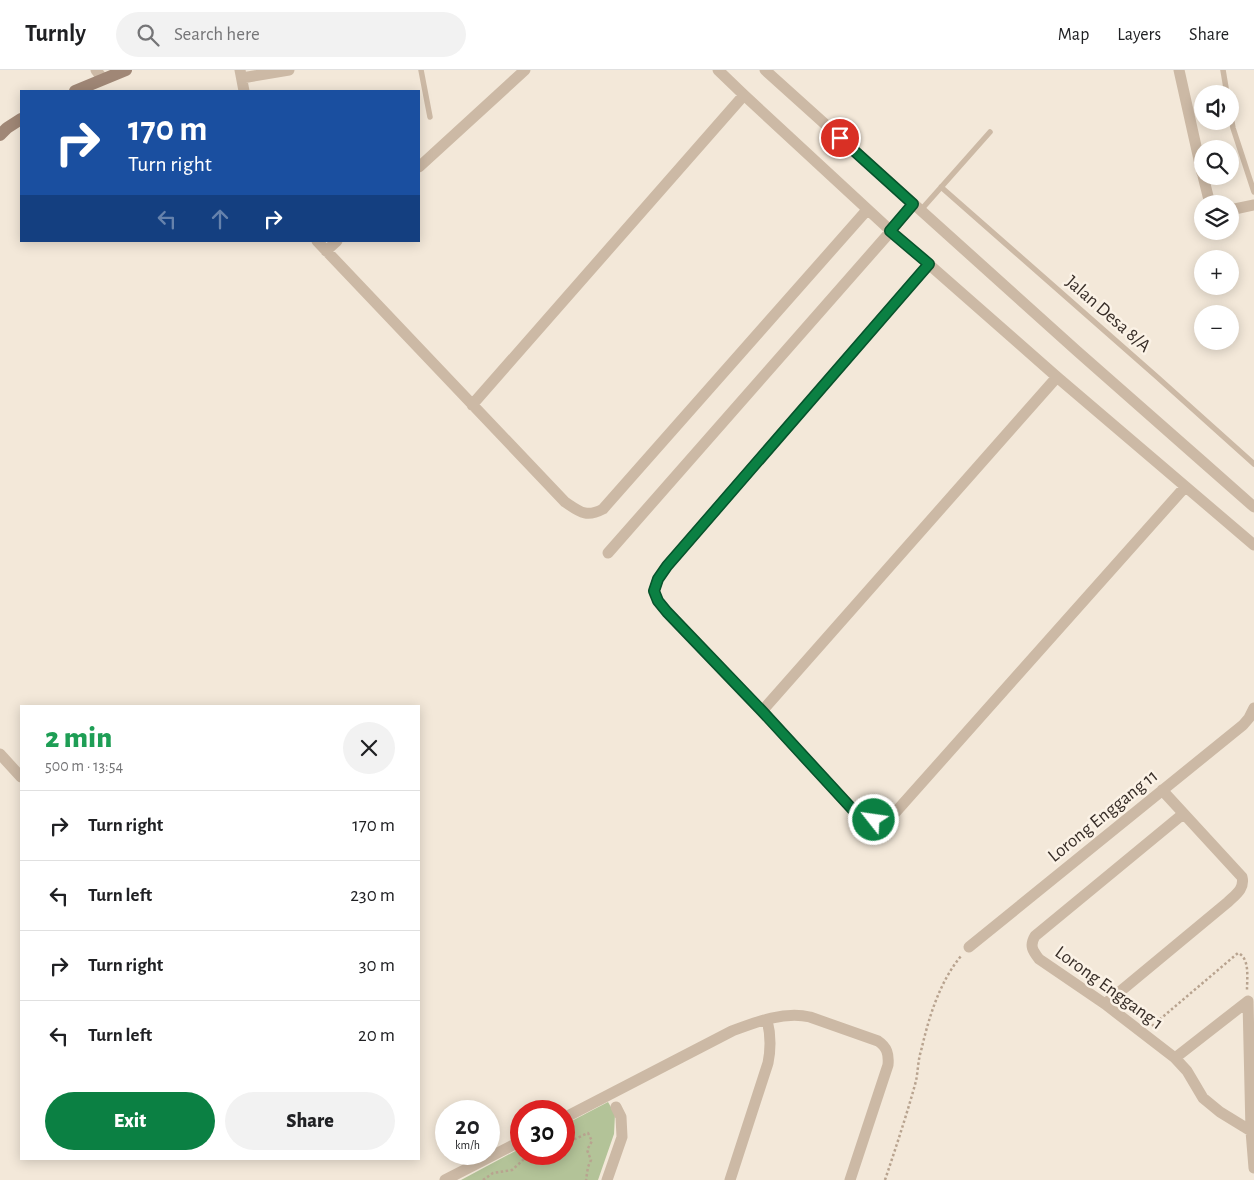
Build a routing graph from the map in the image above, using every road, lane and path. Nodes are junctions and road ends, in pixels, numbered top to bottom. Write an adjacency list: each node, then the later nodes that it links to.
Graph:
1 (126, 70): 9 (street)
2 (289, 70): 10 (street)
3 (421, 70): 15 (lane)
4 (525, 70): 21 (street)
5 (718, 70): 14 (street)
6 (765, 70): 25 (street)
7 (1179, 70): 20 (street)
8 (1223, 70): 11 (lane)
9 (100, 74): 12 (street)
10 (241, 74): 13 (street)
11 (1226, 85)
12 (76, 90)
13 (244, 90)
14 (744, 95): 27 (street); 34 (street)
15 (430, 117)
16 (20, 120): 19 (street)
17 (1234, 130): 23 (lane)
18 (990, 132): 22 (lane)
19 (0, 135)
20 (1195, 140)
21 (420, 166)
22 (941, 187): 25 (lane); 35 (lane, Jalan Desa 8/A)
23 (1254, 192)
24 (1254, 205): 26 (street)
25 (916, 207): 28 (street); 37 (street)
26 (1239, 208)
27 (867, 210): 28 (street); 34 (street)
28 (890, 231): 32 (street); 39 (street)
29 (318, 242): 31 (street)
30 (336, 242): 31 (street)
31 (326, 251): 34 (street)
32 (929, 264): 33 (street); 41 (street)
33 (1057, 378): 36 (street); 41 (street)
34 (472, 405)
35 (1254, 464)
36 (1186, 487): 38 (street); 41 (street)
37 (1254, 507)
38 (1254, 546)
39 (608, 553)
40 (1254, 708): 44 (street, Lorong Enggang 11)
41 (762, 711)
42 (2, 762): 43 (street)
43 (20, 776)
44 (1162, 790): 45 (street); 46 (street, Lorong Enggang 11)
45 (1183, 814): 48 (street); 48 (street, Lorong Enggang 1)
46 (969, 947): 65 (path)
47 (1251, 998): 50 (path); 51 (street); 54 (street)
48 (1105, 1004): 50 (street, Lorong Enggang 1)
49 (767, 1020): 53 (street); 63 (street); 64 (street)
50 (1143, 1034): 51 (street, Lorong Enggang 1)
51 (1175, 1058): 54 (street, Lorong Enggang 1)
52 (616, 1106): 62 (street)
53 (575, 1112)
54 (1252, 1136): 58 (street)
55 (575, 1138): 61 (path)
56 (510, 1146): 59 (street)
57 (518, 1165): 60 (path)
58 (1254, 1168)
59 (446, 1180)
60 (483, 1180)
61 (586, 1180)
62 (607, 1180)
63 (730, 1180)
64 (850, 1180)
65 (885, 1180)

